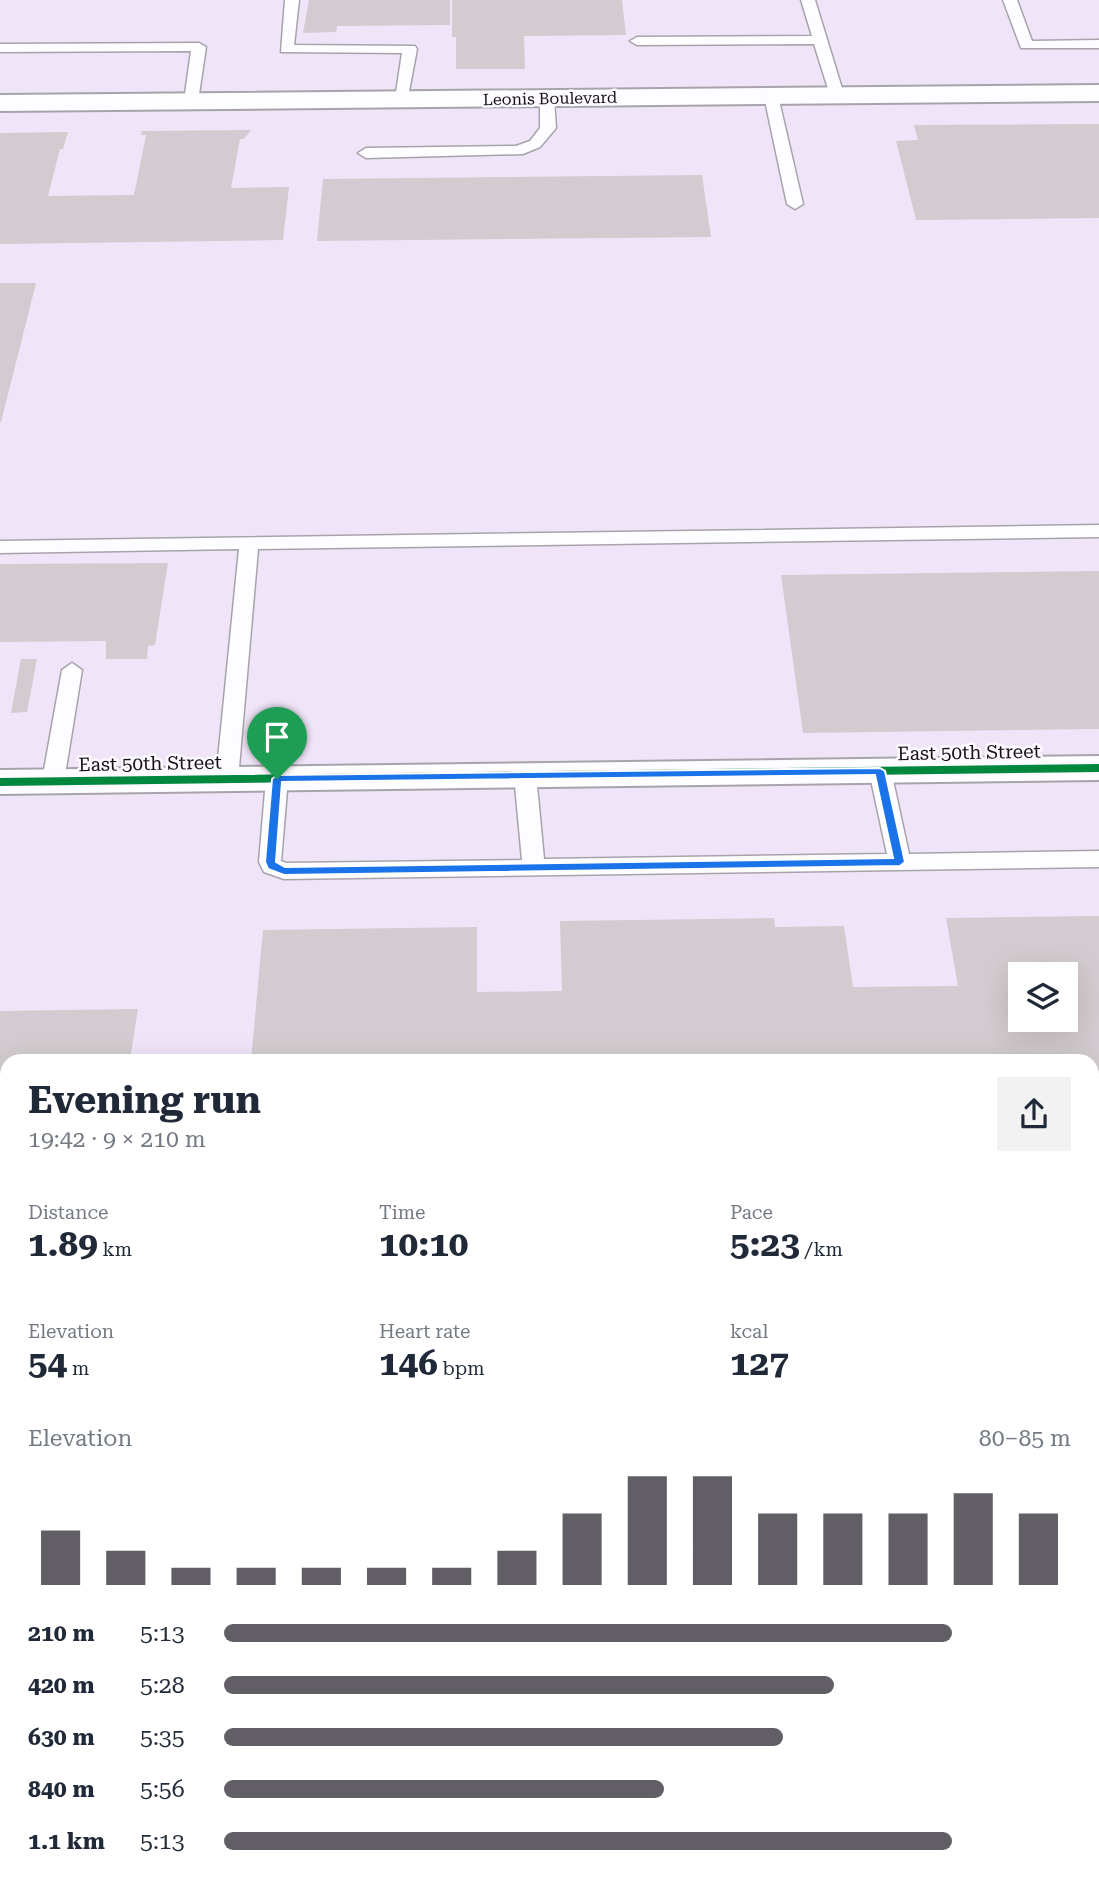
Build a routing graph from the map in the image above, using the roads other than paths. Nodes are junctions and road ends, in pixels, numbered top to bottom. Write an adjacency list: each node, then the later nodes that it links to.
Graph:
1 (292, 0): 12 (lane)
2 (808, 0): 4 (lane)
3 (1010, 0): 6 (lane)
4 (820, 40): 5 (lane); 9 (lane)
5 (637, 41)
6 (1099, 44)
7 (0, 48): 13 (lane)
8 (1099, 93): 9 (main road, Leonis Boulevard)
9 (837, 95): 10 (main road, Leonis Boulevard)
10 (772, 96): 11 (main road, Leonis Boulevard); 16 (lane)
11 (547, 98): 12 (main road, Leonis Boulevard); 15 (lane)
12 (402, 99): 13 (main road, Leonis Boulevard)
13 (191, 101): 14 (main road, Leonis Boulevard)
14 (0, 103)
15 (366, 153)
16 (795, 204)
17 (1099, 531): 18 (lane)
18 (249, 545): 19 (lane); 24 (lane)
19 (0, 547)
20 (72, 670): 26 (lane)
21 (1099, 768): 22 (main road, East 50th Street)
22 (880, 771): 23 (main road, East 50th Street); 29 (lane)
23 (525, 775): 25 (main road, East 50th Street); 30 (lane)
24 (227, 779): 25 (main road, East 50th Street); 26 (main road, East 50th Street)
25 (277, 779): 30 (lane)
26 (53, 781): 27 (main road, East 50th Street)
27 (0, 782)
28 (1099, 859): 29 (lane)
29 (900, 862): 30 (lane)
30 (534, 868)

